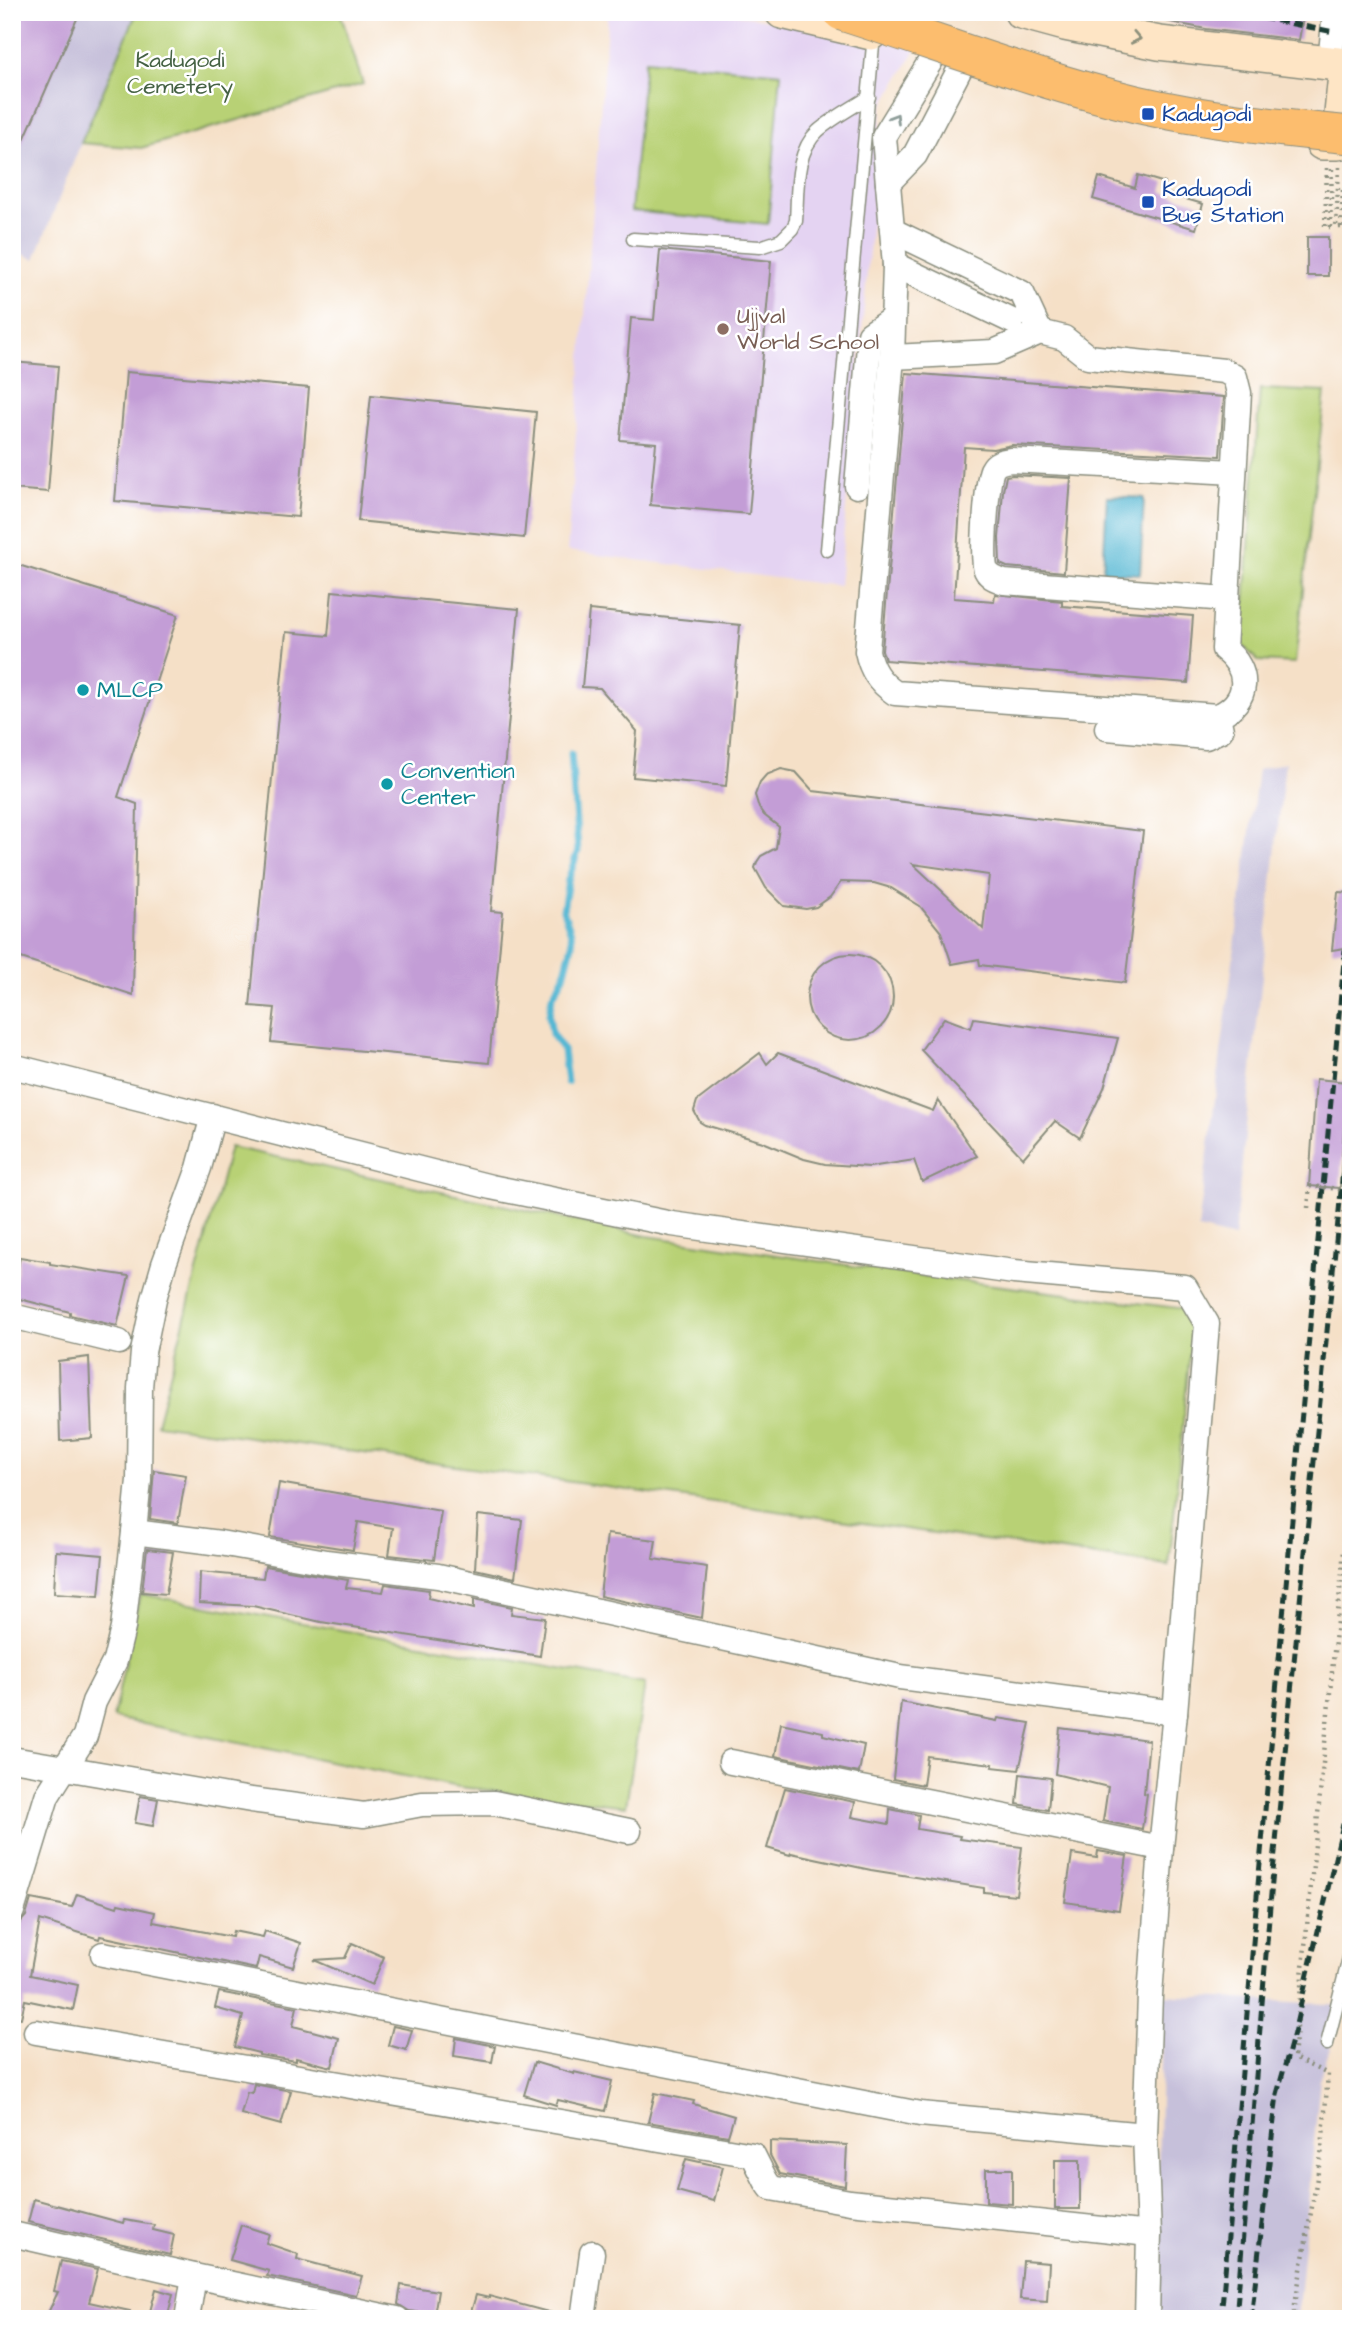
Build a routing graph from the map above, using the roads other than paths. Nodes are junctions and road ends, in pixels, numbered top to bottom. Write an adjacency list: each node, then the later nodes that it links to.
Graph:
1 (782, 12): 5 (street)
2 (842, 12): 10 (main road, bridge)
3 (1021, 12): 7 (street, one-way to 7)
4 (1335, 12): 7 (street)
5 (888, 23): 6 (street); 8 (lane); 9 (main road)
6 (950, 57): 7 (street); 11 (street); 11 (street, one-way to 6)
7 (1330, 63)
8 (869, 97): 13 (lane); 21 (lane)
9 (1351, 114)
10 (1339, 146)
11 (888, 183): 12 (street)
12 (893, 231): 14 (street); 17 (street)
13 (633, 239)
14 (895, 265): 15 (street); 16 (street)
15 (893, 318): 18 (street); 20 (street)
16 (1013, 321)
17 (1040, 332): 18 (street); 19 (street)
18 (892, 357): 23 (street)
19 (1234, 472): 22 (street); 22 (street)
20 (856, 486)
21 (827, 550)
22 (1227, 599): 23 (street)
23 (1218, 716): 24 (street)
24 (1107, 728)
25 (12, 1066): 26 (street)
26 (214, 1116): 29 (street); 30 (street)
27 (12, 1316): 28 (street)
28 (119, 1342)
29 (134, 1531): 30 (street); 33 (street)
30 (1175, 1713): 36 (street)
31 (12, 1759): 33 (street)
32 (731, 1762): 36 (street)
33 (66, 1768): 34 (street); 35 (street)
34 (629, 1831)
35 (22, 1846): 37 (street)
36 (1161, 1848): 42 (street)
37 (12, 1911)
38 (1351, 1950): 41 (lane)
39 (103, 1954): 42 (street)
40 (36, 2032): 44 (street)
41 (1327, 2045)
42 (1145, 2135): 44 (street)
43 (12, 2234): 46 (street)
44 (1149, 2234): 50 (street)
45 (592, 2253): 49 (street)
46 (194, 2276): 47 (street); 48 (street)
47 (187, 2319)
48 (397, 2319)
49 (583, 2319)
50 (1147, 2319)

